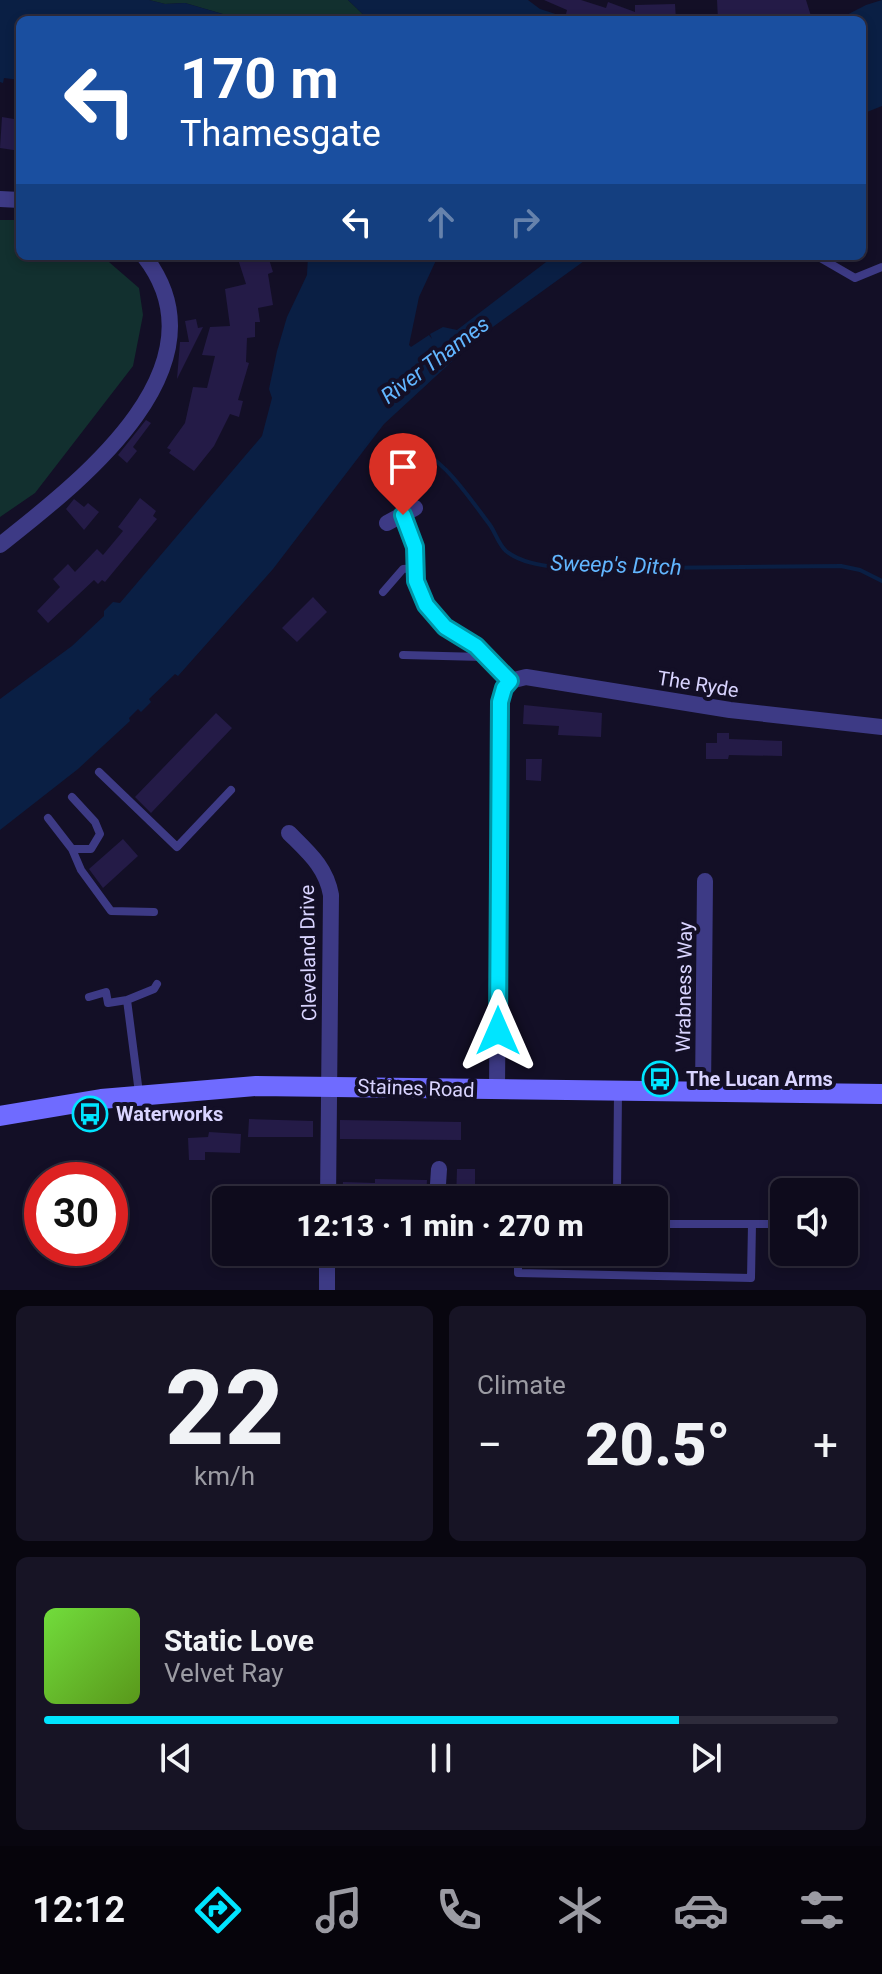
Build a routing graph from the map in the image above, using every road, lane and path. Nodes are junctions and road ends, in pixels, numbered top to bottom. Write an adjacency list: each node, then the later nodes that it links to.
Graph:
1 (147, 260): 5 (street)
2 (824, 260): 3 (lane)
3 (882, 267)
4 (387, 523): 6 (street)
5 (0, 545)
6 (416, 568): 7 (lane); 9 (street)
7 (383, 592)
8 (403, 655): 9 (lane)
9 (488, 657): 10 (street)
10 (510, 681): 11 (street, The Ryde); 24 (street)
11 (882, 727)
12 (99, 772): 13 (lane)
13 (231, 790)
14 (72, 797): 17 (lane)
15 (48, 818): 17 (lane)
16 (290, 833): 23 (street, Cleveland Drive)
17 (72, 849): 19 (lane)
18 (705, 881): 26 (street, Wrabness Way)
19 (154, 912)
20 (157, 984): 22 (lane)
21 (89, 997): 22 (lane)
22 (127, 1000): 27 (lane)
23 (329, 1086): 24 (main road, Staines Road); 27 (main road, Staines Road); 31 (street, Cleveland Drive)
24 (497, 1091): 25 (main road, Staines Road)
25 (618, 1092): 26 (main road, Staines Road); 33 (lane)
26 (703, 1093): 28 (main road, Staines Road)
27 (139, 1094): 29 (main road, Staines Road)
28 (882, 1094)
29 (0, 1116)
30 (439, 1169): 32 (street)
31 (328, 1186)
32 (438, 1186)
33 (617, 1186)
34 (668, 1224): 35 (lane)
35 (752, 1224): 36 (lane); 38 (lane)
36 (770, 1224)
37 (327, 1266): 39 (street)
38 (518, 1266)
39 (327, 1290)

